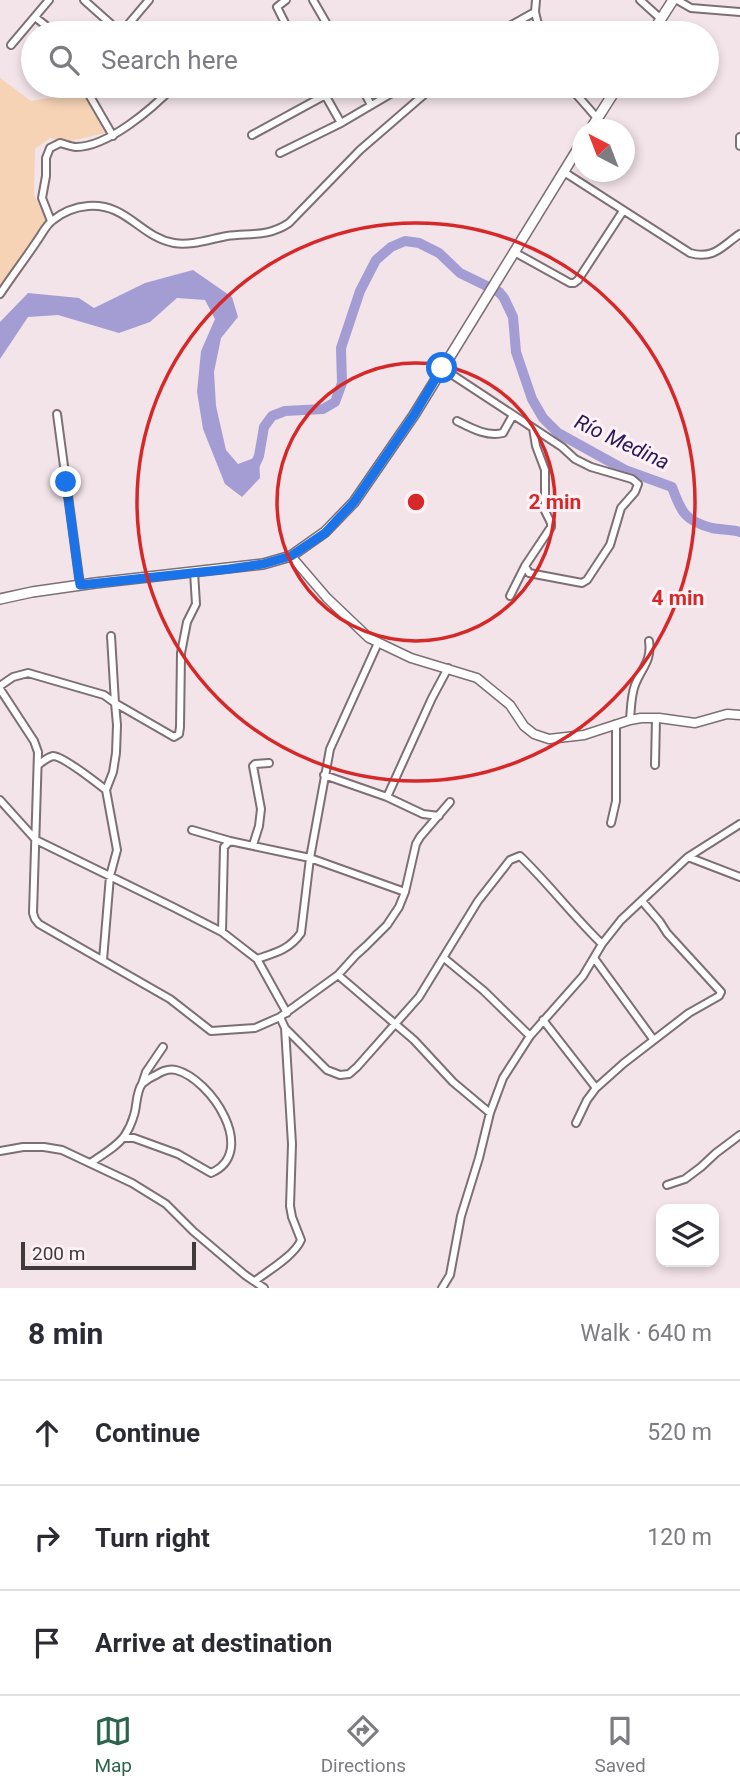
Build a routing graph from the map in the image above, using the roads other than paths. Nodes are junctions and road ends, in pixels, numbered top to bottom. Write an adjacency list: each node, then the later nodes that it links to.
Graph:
1 (49, 0): 12 (street)
2 (84, 0): 16 (street)
3 (149, 0): 17 (street)
4 (286, 0): 18 (street)
5 (313, 0): 19 (street)
6 (535, 0): 10 (street)
7 (640, 0): 13 (street)
8 (675, 0): 11 (street); 13 (main road)
9 (740, 4): 11 (street)
10 (535, 12): 20 (street); 21 (street)
11 (738, 12)
12 (35, 17): 14 (street); 15 (street)
13 (661, 19)
14 (32, 21)
15 (40, 21)
16 (108, 21)
17 (131, 21)
18 (284, 21)
19 (325, 21)
20 (519, 21)
21 (537, 21)
22 (21, 33): 23 (street)
23 (11, 45)
24 (91, 98): 37 (street)
25 (161, 98): 37 (street)
26 (320, 98): 36 (street)
27 (328, 98): 35 (street)
28 (367, 98): 33 (street)
29 (383, 98): 33 (street)
30 (421, 98): 44 (street)
31 (580, 98): 34 (street)
32 (610, 98): 34 (main road)
33 (371, 105): 35 (street)
34 (597, 118)
35 (341, 123): 40 (street)
36 (251, 135)
37 (113, 136): 44 (street)
38 (740, 137): 39 (street)
39 (740, 146)
40 (280, 153)
41 (572, 159): 42 (main road)
42 (564, 172): 43 (street); 46 (main road)
43 (623, 211): 45 (street); 46 (street)
44 (51, 221): 47 (street)
45 (740, 234)
46 (514, 252): 48 (main road)
47 (0, 294)
48 (442, 368): 50 (street); 53 (main road)
49 (57, 414): 56 (street)
50 (513, 415): 51 (street); 52 (street)
51 (457, 421)
52 (533, 428): 54 (street); 54 (street)
53 (291, 556): 55 (main road); 61 (street)
54 (526, 566): 57 (street)
55 (194, 572): 56 (main road); 64 (street)
56 (80, 585): 58 (main road)
57 (510, 596)
58 (0, 599)
59 (111, 636): 64 (street)
60 (649, 640): 67 (street)
61 (377, 643): 62 (street); 72 (street)
62 (448, 668): 68 (street); 74 (street)
63 (0, 687): 64 (street); 70 (street)
64 (115, 703): 73 (street)
65 (740, 715): 66 (street)
66 (656, 718): 67 (street); 71 (street)
67 (630, 720): 68 (street)
68 (616, 724): 78 (street)
69 (269, 763): 83 (street)
70 (38, 765): 73 (street); 81 (street)
71 (655, 765)
72 (324, 775): 74 (street); 85 (street)
73 (106, 790): 86 (street)
74 (387, 797): 77 (street)
75 (0, 800): 81 (street)
76 (450, 802): 77 (street)
77 (439, 816): 88 (street)
78 (611, 823)
79 (740, 824): 84 (street)
80 (192, 831): 82 (street)
81 (36, 839): 86 (street); 94 (street)
82 (230, 841): 83 (street); 90 (street)
83 (253, 845): 85 (street)
84 (688, 857): 87 (street); 89 (street)
85 (310, 858): 88 (street); 95 (street)
86 (110, 876): 90 (street); 94 (street)
87 (740, 877)
88 (405, 892): 96 (street)
89 (642, 901): 91 (street); 102 (street)
90 (222, 932): 95 (street)
91 (602, 944): 92 (street); 93 (street)
92 (444, 958): 99 (street); 101 (street)
93 (594, 958): 98 (street); 102 (street)
94 (103, 960): 97 (street)
95 (257, 960): 97 (street)
96 (338, 975): 97 (street); 99 (street)
97 (284, 1015): 100 (street)
98 (543, 1020): 101 (street); 105 (street)
99 (396, 1023): 100 (street); 106 (street)
100 (285, 1028): 113 (street)
101 (530, 1036): 106 (street)
102 (653, 1039): 105 (street)
103 (163, 1047): 104 (street)
104 (141, 1086): 109 (street); 109 (street)
105 (596, 1087): 107 (street)
106 (490, 1113): 115 (street)
107 (576, 1123)
108 (740, 1136): 112 (street)
109 (123, 1138): 111 (street)
110 (0, 1151): 111 (street)
111 (92, 1163): 113 (street)
112 (667, 1185)
113 (255, 1281): 114 (street)
114 (264, 1288)
115 (442, 1288)

